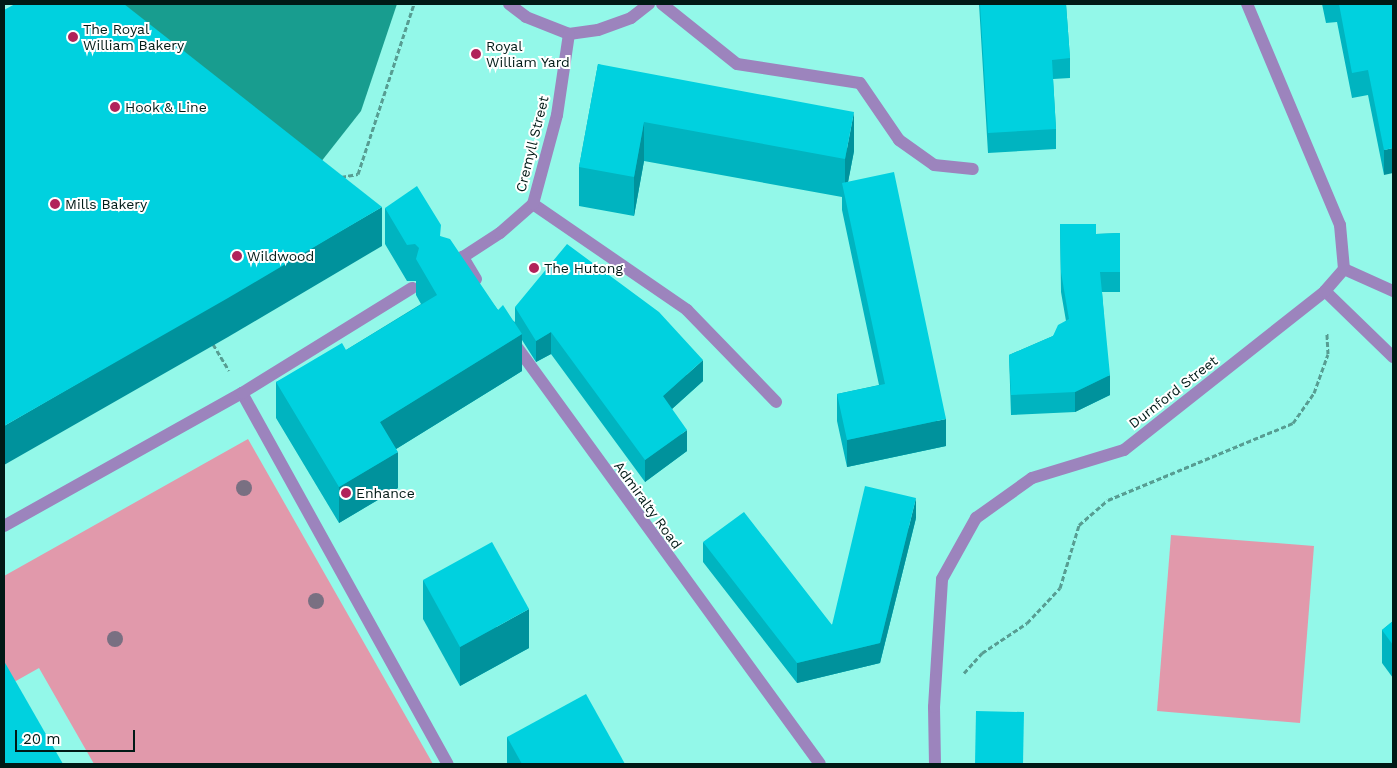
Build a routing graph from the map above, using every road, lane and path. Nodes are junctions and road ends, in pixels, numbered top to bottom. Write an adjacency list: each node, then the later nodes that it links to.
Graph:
1 (414, 4): 8 (path)
2 (509, 4): 6 (street)
3 (649, 4): 6 (street)
4 (662, 4): 7 (street)
5 (1248, 4): 12 (street)
6 (568, 34): 9 (street, Cremyll Street)
7 (973, 169)
8 (331, 178)
9 (533, 204): 10 (street, Cremyll Street); 21 (street)
10 (463, 257): 11 (street, Cremyll Street); 14 (street)
11 (451, 264)
12 (1344, 269): 15 (street, Durnford Street); 16 (street)
13 (412, 288): 20 (street)
14 (483, 291)
15 (1325, 291): 19 (street); 23 (street, Durnford Street); 23 (path)
16 (1393, 291)
17 (508, 333): 25 (street, Admiralty Road)
18 (212, 342): 20 (path)
19 (1393, 357)
20 (242, 393): 22 (street); 24 (street)
21 (776, 402)
22 (4, 526)
23 (934, 707): 26 (street, Durnford Street)
24 (448, 764)
25 (820, 764)
26 (935, 764)

